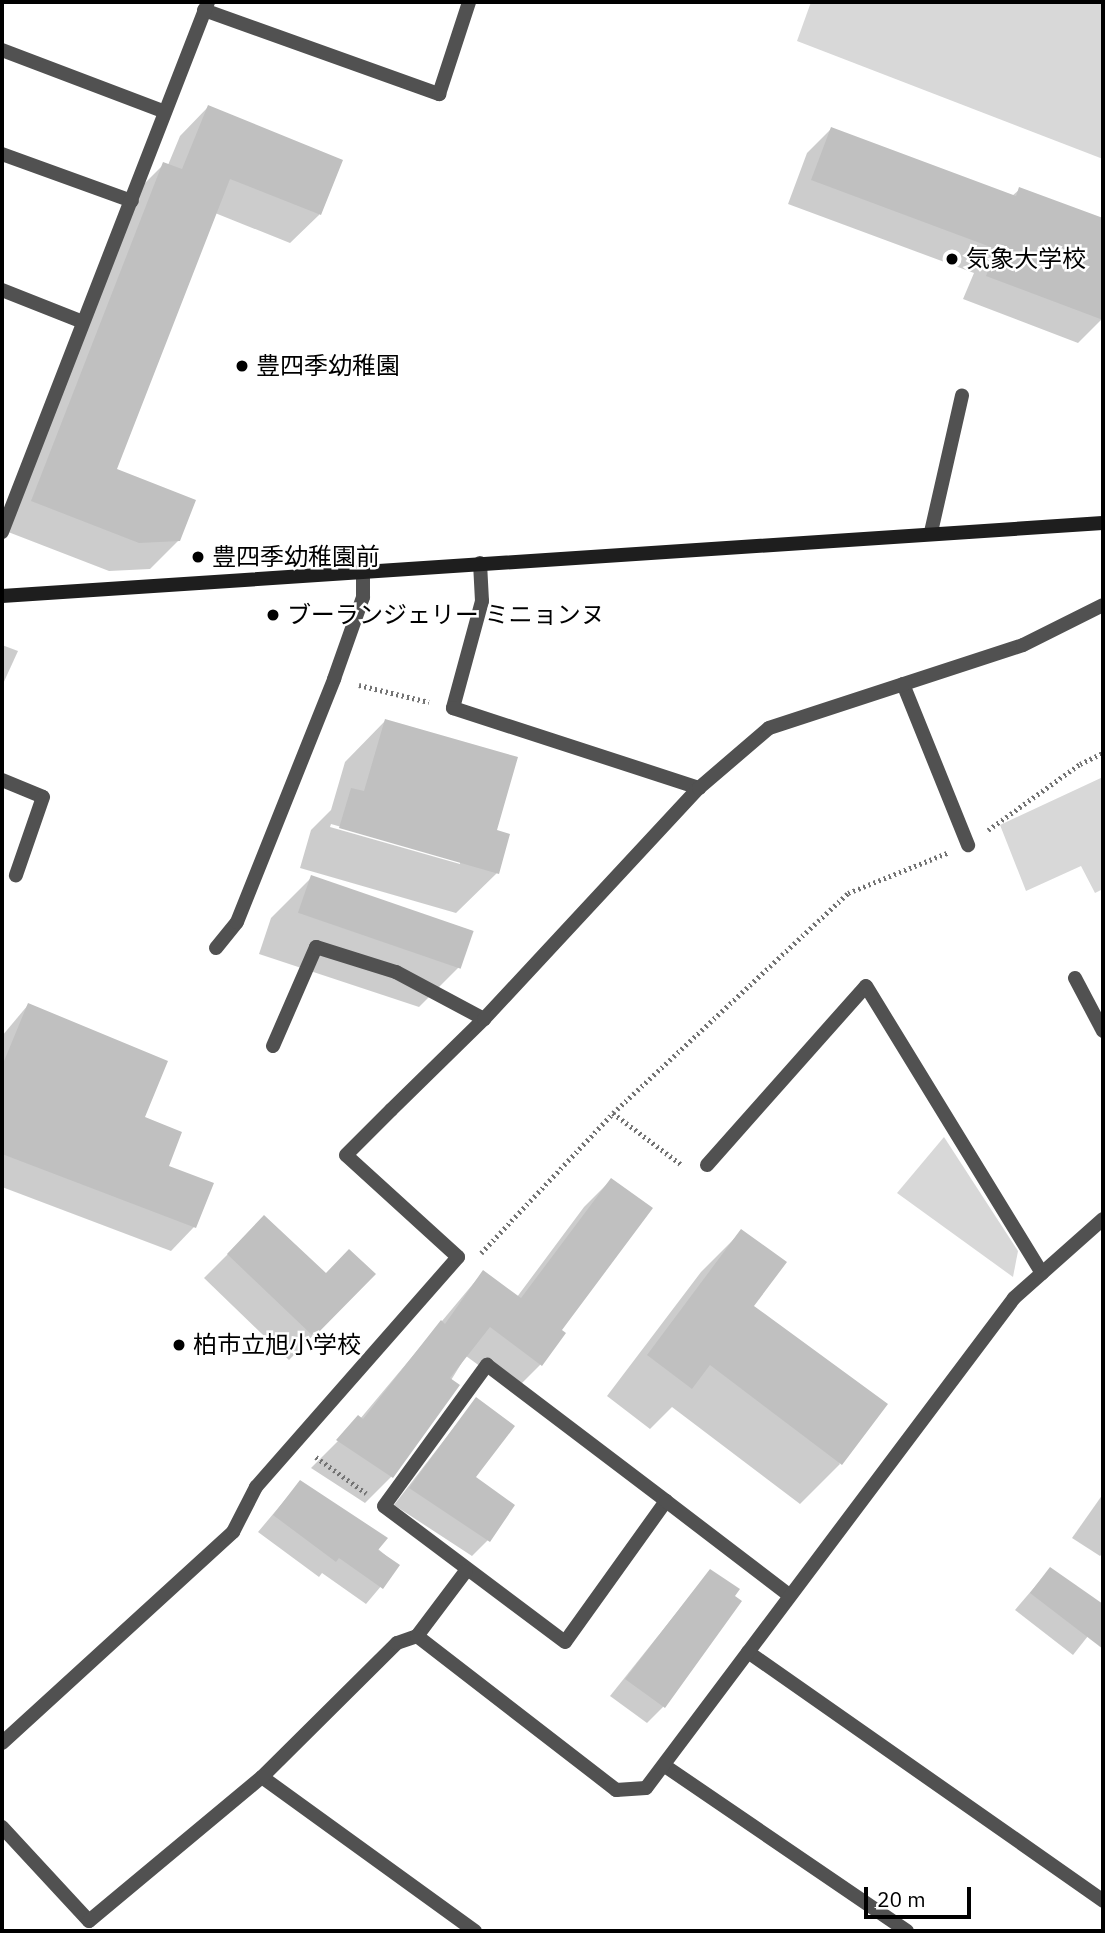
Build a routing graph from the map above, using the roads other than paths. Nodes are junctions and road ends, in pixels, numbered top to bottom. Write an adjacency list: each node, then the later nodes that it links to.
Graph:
1 (469, 2): 2 (street)
2 (206, 6): 4 (street)
3 (2, 50): 4 (street)
4 (165, 112): 6 (street)
5 (2, 153): 6 (street)
6 (132, 201): 8 (street)
7 (2, 290): 8 (street)
8 (83, 322): 11 (street)
9 (962, 395): 12 (street)
10 (1103, 523): 12 (street)
11 (2, 532)
12 (931, 532): 13 (street)
13 (480, 563): 14 (street); 19 (street)
14 (363, 571): 15 (street); 22 (street)
15 (2, 596)
16 (1103, 605): 17 (street)
17 (903, 684): 19 (street); 20 (street)
18 (2, 780): 21 (street)
19 (699, 788): 24 (street)
20 (968, 845)
21 (16, 875)
22 (216, 948)
23 (1074, 978): 25 (street)
24 (484, 1019): 26 (street); 35 (street)
25 (1103, 1031)
26 (273, 1046)
27 (707, 1165): 29 (street)
28 (1103, 1219): 29 (street)
29 (1042, 1273): 32 (street)
30 (666, 1501): 31 (street); 31 (street); 32 (street)
31 (466, 1571): 33 (street)
32 (789, 1595): 34 (street)
33 (417, 1636): 36 (street); 37 (street)
34 (748, 1652): 36 (street); 39 (street)
35 (2, 1743)
36 (664, 1766): 41 (street)
37 (262, 1777): 38 (street); 40 (street)
38 (2, 1827)
39 (1103, 1901)
40 (475, 1931)
41 (907, 1931)

